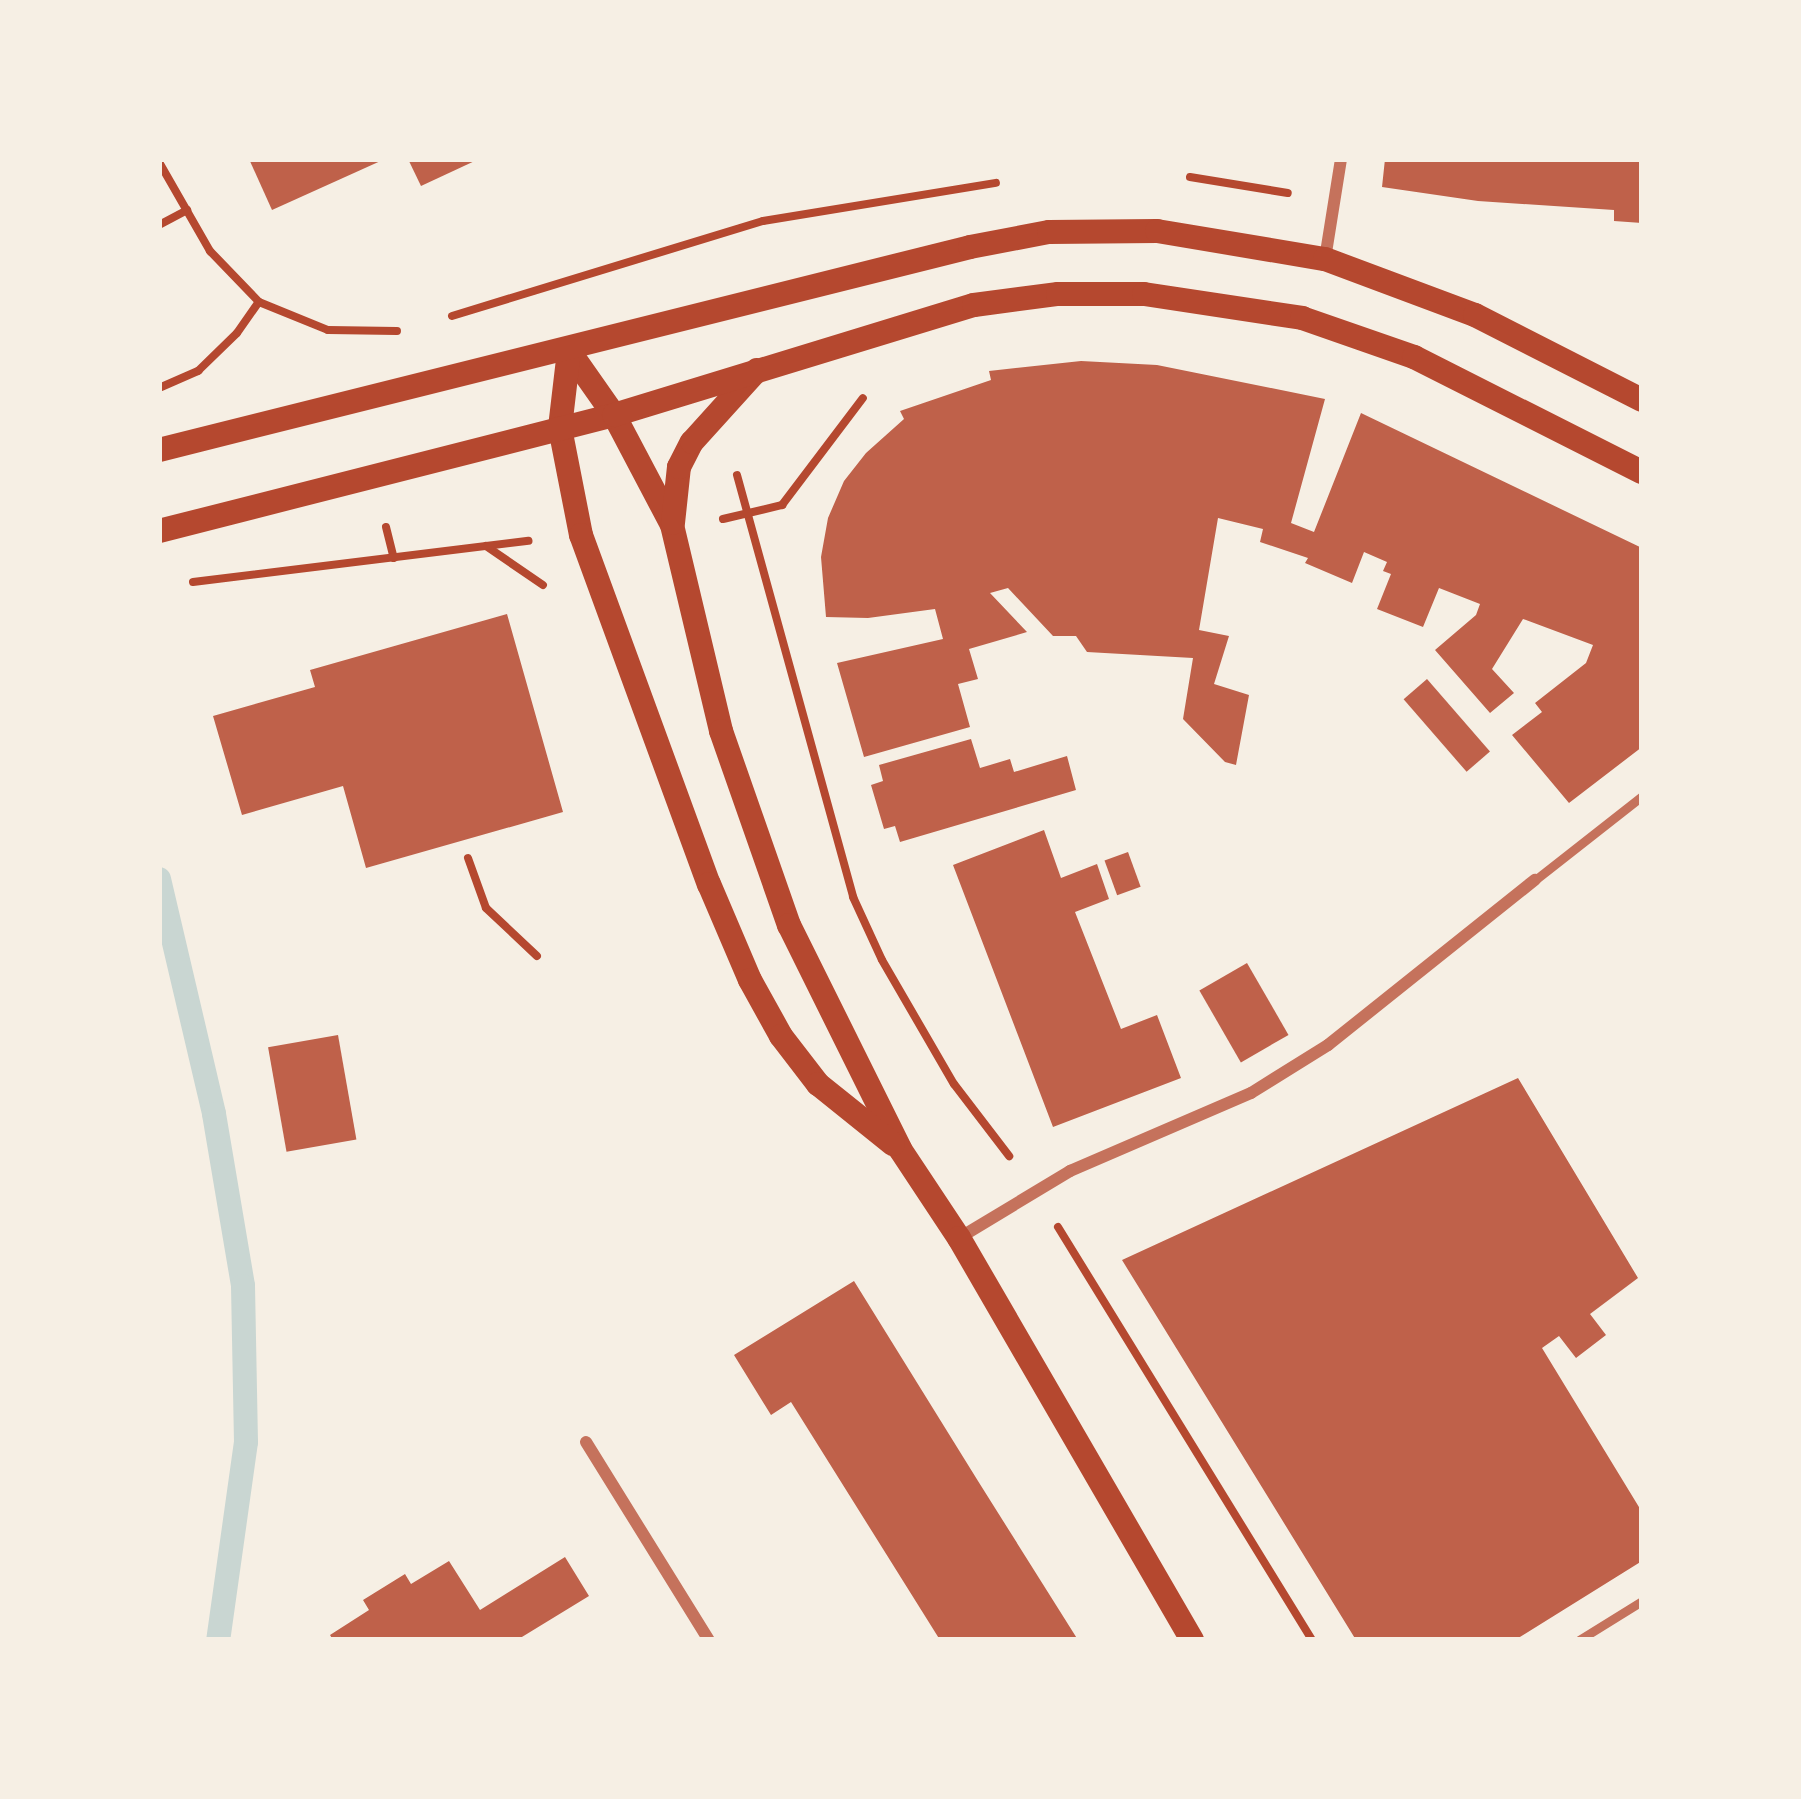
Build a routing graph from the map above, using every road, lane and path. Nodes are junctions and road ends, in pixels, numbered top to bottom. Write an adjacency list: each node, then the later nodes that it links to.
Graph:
1 (1341, 159): 5 (street)
2 (159, 162): 3 (path)
3 (187, 210): 4 (path); 6 (path)
4 (159, 226)
5 (1325, 259): 9 (main road); 14 (main road)
6 (259, 302): 8 (path); 12 (path)
7 (433, 322): 9 (path)
8 (411, 329)
9 (644, 333): 10 (main road)
10 (569, 351): 15 (main road); 17 (main road); 18 (main road)
11 (758, 369): 15 (main road); 16 (main road); 19 (main road)
12 (159, 388)
13 (867, 391): 20 (path)
14 (1642, 400)
15 (614, 415): 17 (main road); 21 (main road)
16 (708, 424): 20 (path); 21 (main road)
17 (560, 428): 22 (main road); 29 (main road)
18 (159, 450)
19 (1642, 472)
20 (750, 515): 21 (path); 30 (path)
21 (672, 526): 29 (main road)
22 (159, 531)
23 (515, 542): 24 (path)
24 (187, 583)
25 (1642, 796): 27 (lane)
26 (468, 857): 28 (path)
27 (1535, 880): 30 (street)
28 (537, 956)
29 (900, 1149): 31 (main road)
30 (1036, 1191): 31 (street); 36 (path)
31 (959, 1238): 35 (main road)
32 (586, 1442): 34 (street)
33 (1642, 1601): 37 (lane)
34 (709, 1640)
35 (1192, 1640)
36 (1312, 1640)
37 (1579, 1640)

